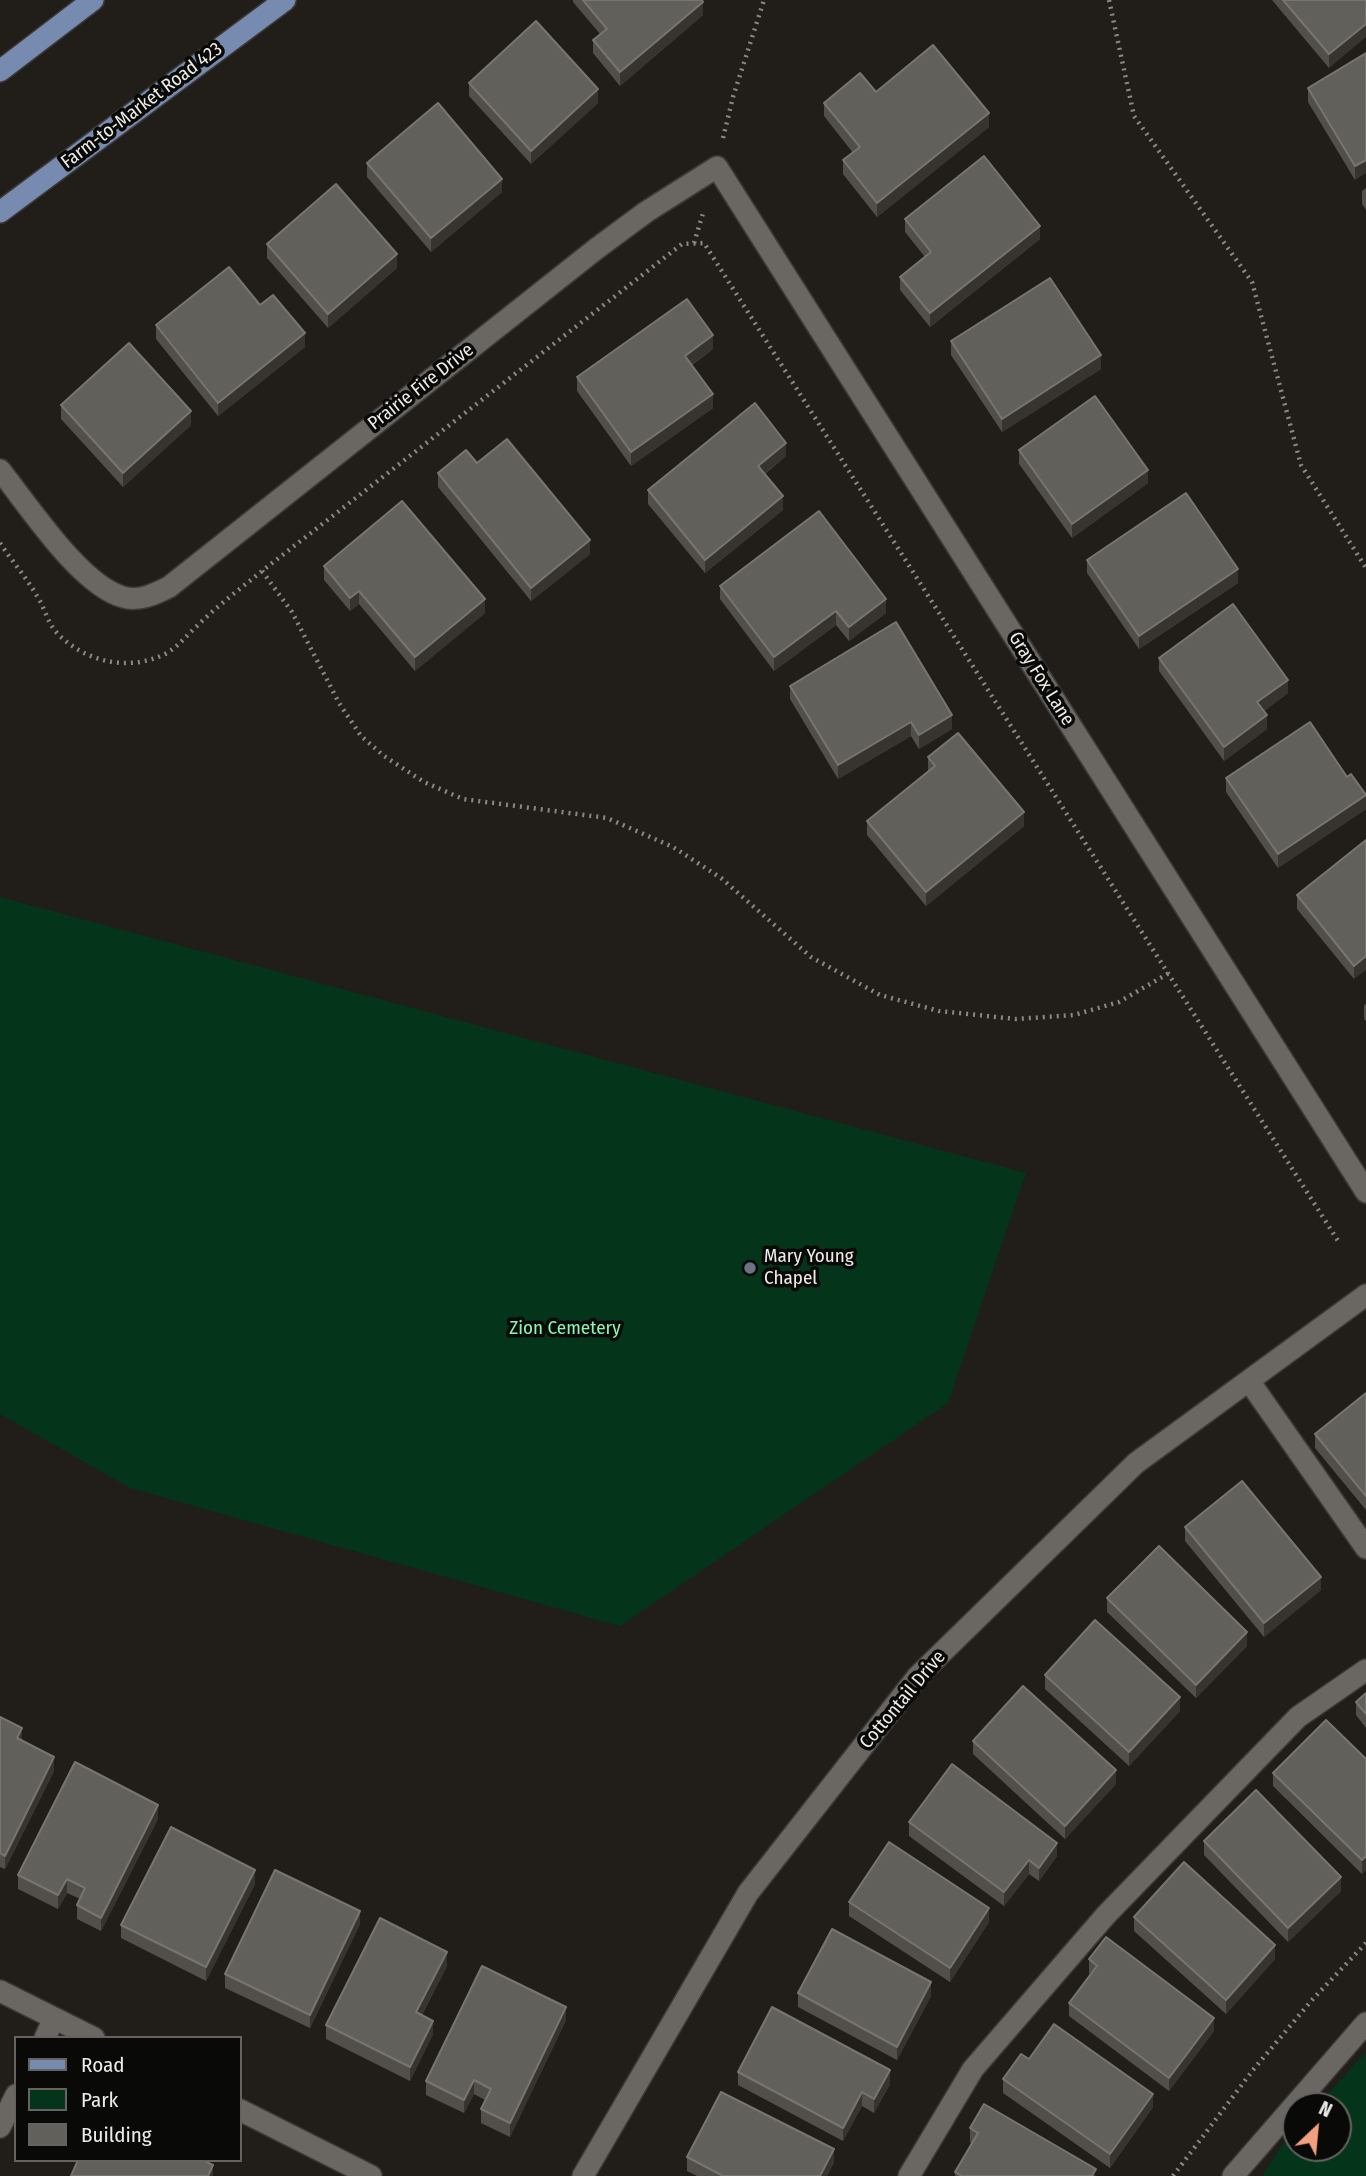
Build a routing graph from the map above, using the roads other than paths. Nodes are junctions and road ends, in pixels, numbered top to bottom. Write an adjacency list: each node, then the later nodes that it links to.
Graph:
1 (93, 0): 3 (main road)
2 (285, 0): 5 (main road, Farm-to-Market Road 423)
3 (0, 71)
4 (717, 167): 6 (street, Prairie Fire Drive); 7 (street, Gray Fox Lane)
5 (0, 212)
6 (0, 470)
7 (1366, 1192)
8 (1366, 1295): 9 (street, Cottontail Drive)
9 (1249, 1381): 10 (street); 21 (street, Cottontail Drive)
10 (1366, 1548)
11 (1366, 1670): 22 (street)
12 (0, 1991): 13 (street)
13 (54, 2018): 15 (street); 16 (street)
14 (1366, 2023): 23 (street)
15 (46, 2036)
16 (90, 2036)
17 (14, 2099): 19 (street)
18 (242, 2111): 20 (street)
19 (0, 2127)
20 (371, 2176)
21 (583, 2176)
22 (909, 2176)
23 (1233, 2176)

